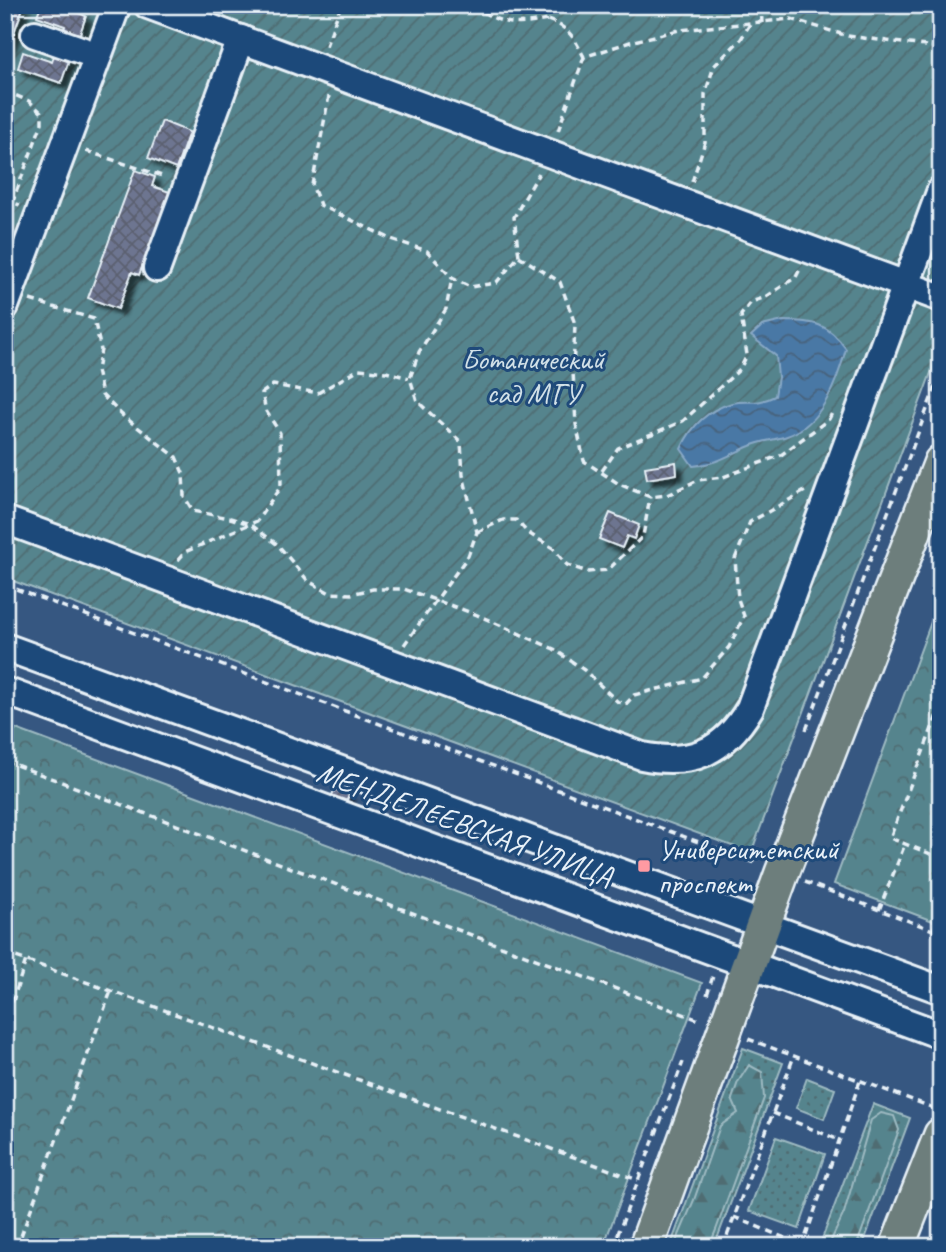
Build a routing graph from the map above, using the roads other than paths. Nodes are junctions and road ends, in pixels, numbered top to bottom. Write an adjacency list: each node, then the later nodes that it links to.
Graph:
1 (117, 5): 5 (street)
2 (148, 5): 4 (street)
3 (35, 34): 5 (street)
4 (241, 40): 7 (street); 8 (street)
5 (98, 56): 10 (street)
6 (941, 190): 8 (street)
7 (157, 268)
8 (905, 286): 9 (street); 12 (street)
9 (941, 299)
10 (8, 300)
11 (941, 463): 17 (main road)
12 (5, 520)
13 (5, 647): 15 (street, МЕНДЕЛЕЕВСКАЯ УЛИЦА)
14 (5, 691): 16 (street, МЕНДЕЛЕЕВСКАЯ УЛИЦА)
15 (402, 793): 16 (street); 17 (street, МЕНДЕЛЕЕВСКАЯ УЛИЦА)
16 (388, 832): 18 (street, МЕНДЕЛЕЕВСКАЯ УЛИЦА)
17 (763, 926): 18 (main road); 19 (street, МЕНДЕЛЕЕВСКАЯ УЛИЦА)
18 (735, 959): 20 (street, МЕНДЕЛЕЕВСКАЯ УЛИЦА); 22 (main road)
19 (941, 990)
20 (941, 1035)
21 (941, 1135): 23 (main road)
22 (646, 1247)
23 (897, 1247)

